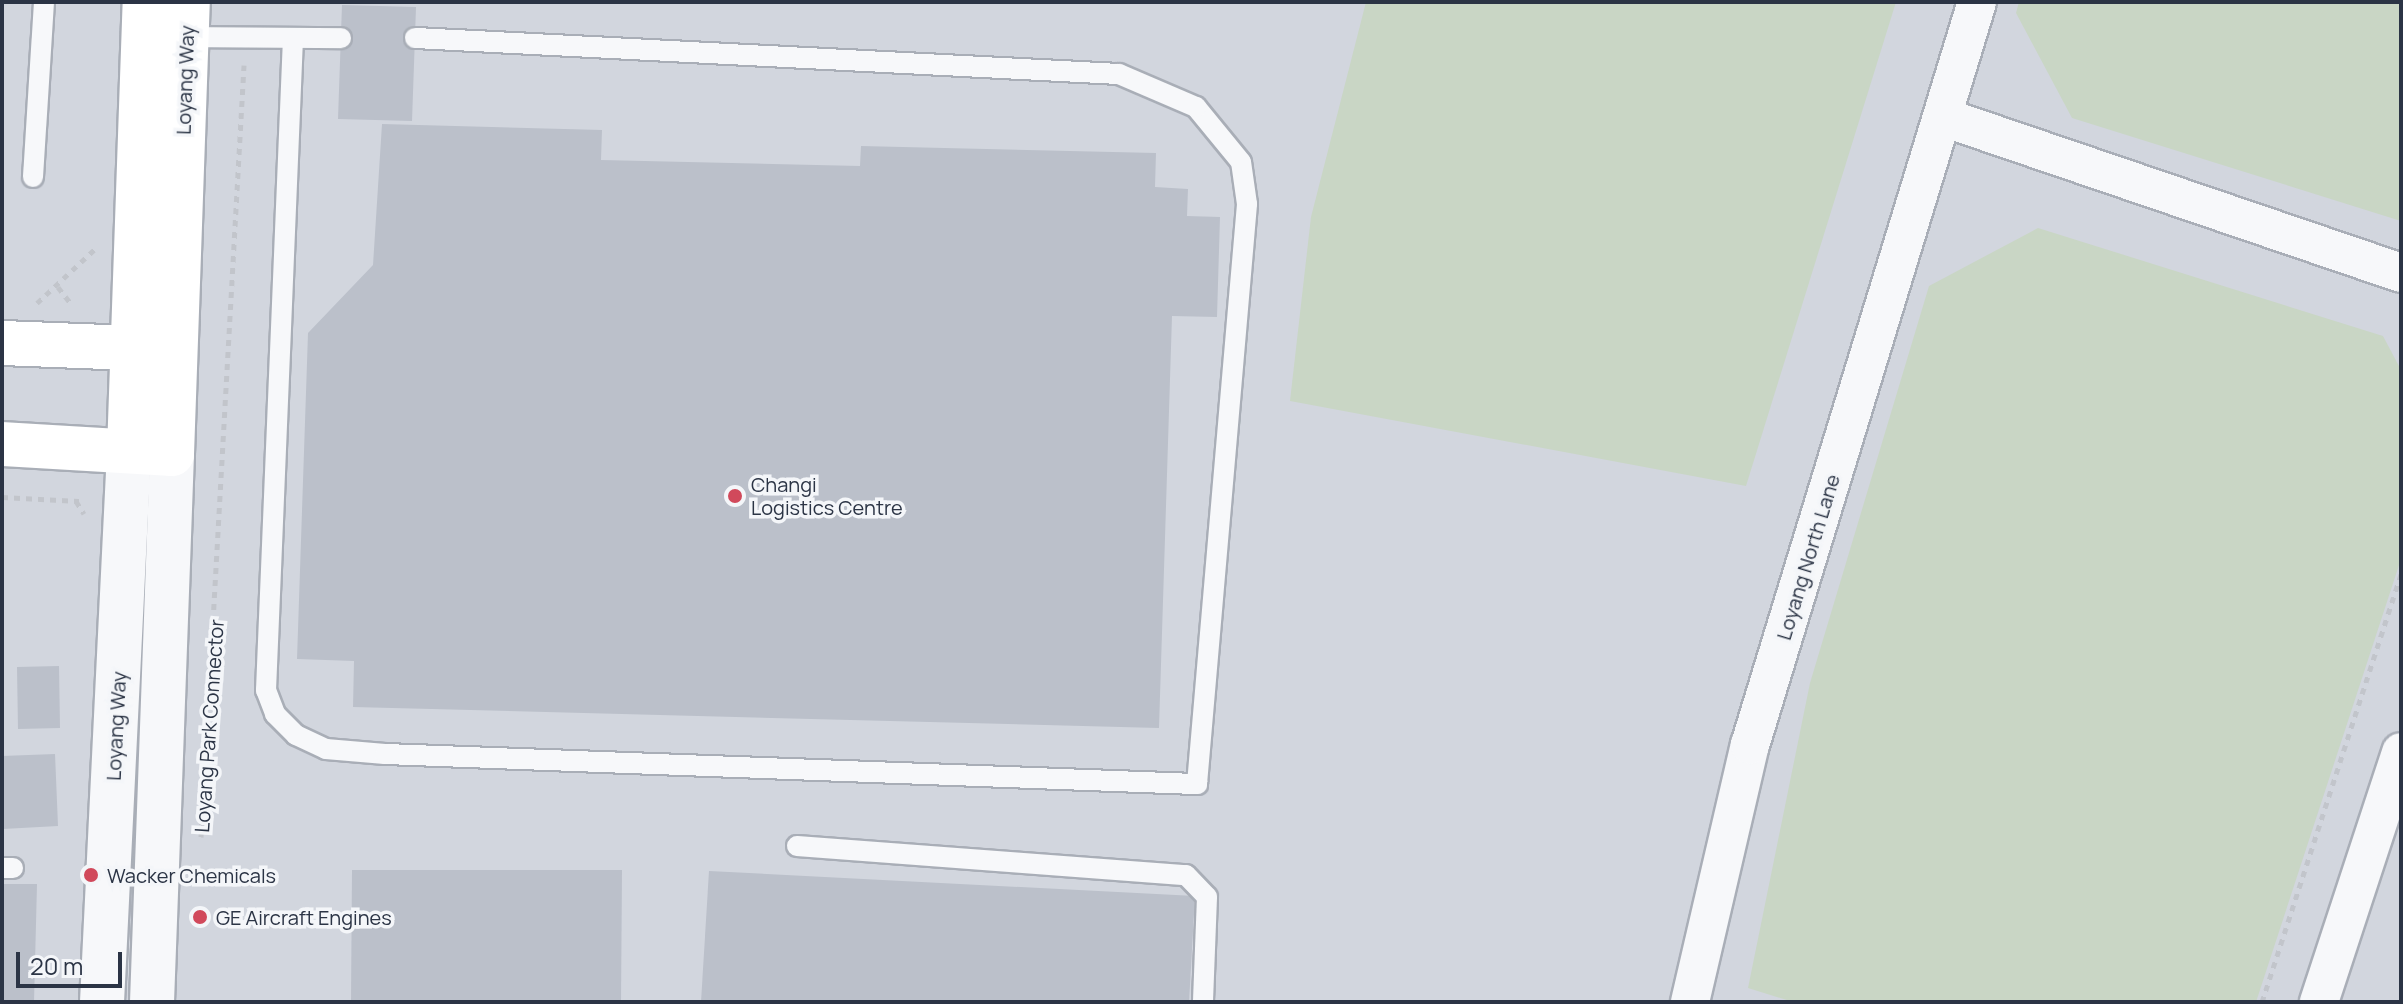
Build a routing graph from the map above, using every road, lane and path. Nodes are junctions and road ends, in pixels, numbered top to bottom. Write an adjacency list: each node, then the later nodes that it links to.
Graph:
1 (44, 2): 10 (lane)
2 (145, 2): 15 (main road, Loyang Way)
3 (1977, 2): 9 (street, Loyang North Lane)
4 (187, 19): 5 (lane); 15 (main road, Loyang Way)
5 (245, 36): 6 (lane); 24 (path, Loyang Park Connector)
6 (293, 38): 7 (lane); 8 (lane)
7 (341, 38)
8 (415, 38)
9 (1943, 117): 11 (street); 28 (street, Loyang North Lane)
10 (33, 177)
11 (2401, 273)
12 (58, 287): 13 (path)
13 (72, 305)
14 (2, 343): 15 (main road)
15 (154, 349): 17 (main road, Loyang Way); 18 (main road, Loyang Way)
16 (2, 444): 17 (main road)
17 (129, 451): 18 (main road); 25 (street, Loyang Way)
18 (172, 454): 26 (street, Loyang Way)
19 (2, 497): 20 (path)
20 (76, 501)
21 (2401, 574): 29 (path)
22 (2401, 752): 30 (street)
23 (797, 846): 27 (lane)
24 (200, 854)
25 (102, 1002)
26 (152, 1002)
27 (1203, 1002)
28 (1690, 1002)
29 (2262, 1002)
30 (2319, 1002)

